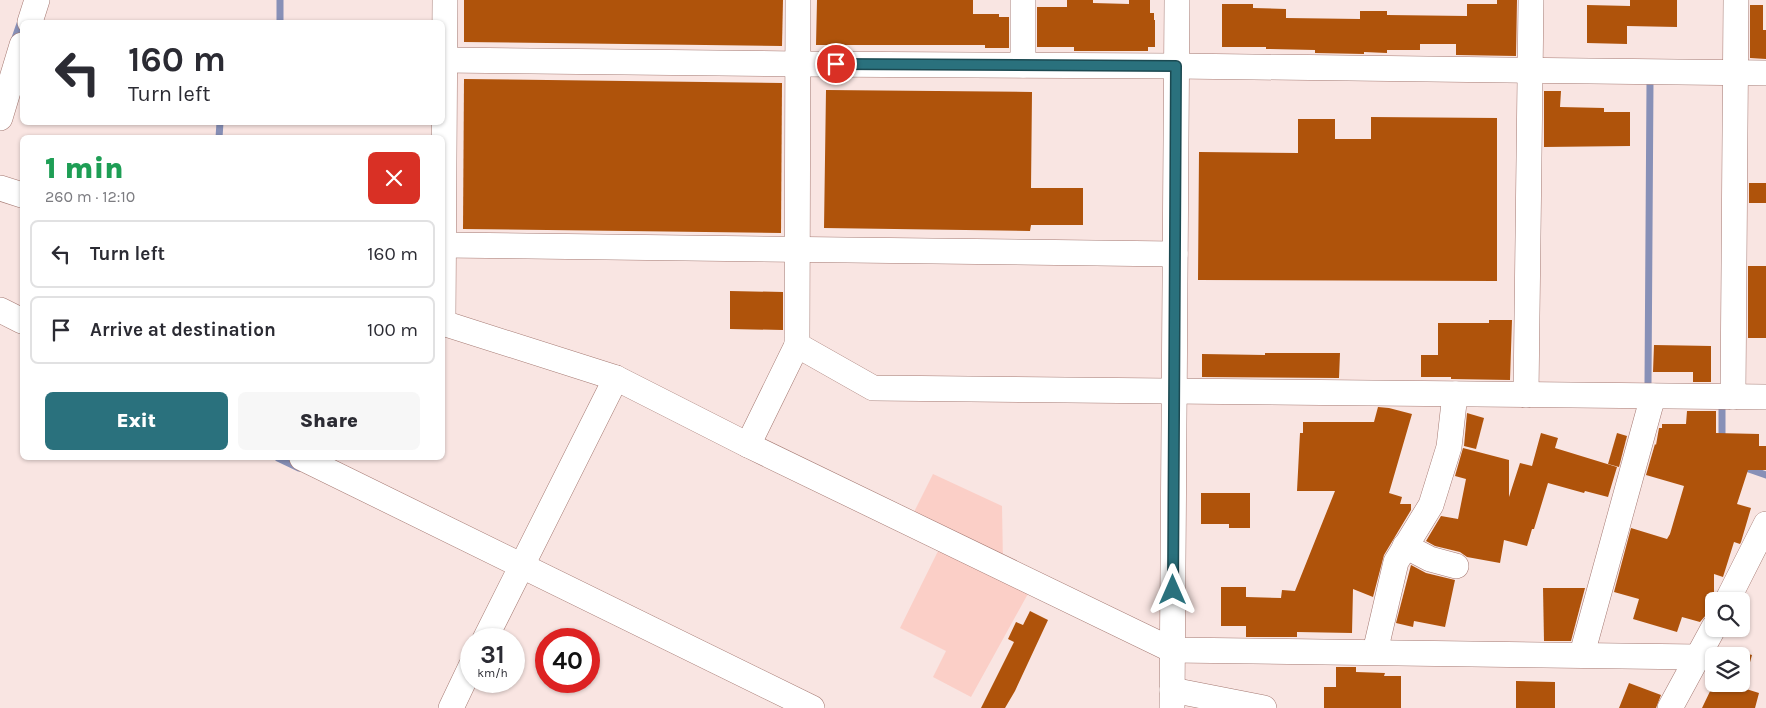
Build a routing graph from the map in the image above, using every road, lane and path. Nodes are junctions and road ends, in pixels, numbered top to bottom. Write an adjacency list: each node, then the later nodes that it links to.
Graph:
1 (37, 0): 8 (street)
2 (445, 0): 9 (street)
3 (798, 0): 12 (street)
4 (1023, 0): 13 (street)
5 (1177, 0): 14 (street)
6 (1531, 0): 15 (street)
7 (1736, 0): 17 (street)
8 (31, 20)
9 (444, 20)
10 (16, 52): 18 (street)
11 (445, 60): 12 (street)
12 (798, 64): 13 (street); 22 (street)
13 (1022, 65): 14 (street)
14 (1176, 66): 15 (street); 23 (street)
15 (1530, 70): 17 (street); 31 (street)
16 (1766, 73): 17 (street)
17 (1735, 74): 33 (street)
18 (0, 118)
19 (0, 188): 20 (street)
20 (20, 194)
21 (445, 245): 22 (street)
22 (798, 250): 23 (street); 27 (street)
23 (1175, 254): 29 (street)
24 (0, 310): 25 (street)
25 (20, 320)
26 (445, 324): 28 (street)
27 (797, 345): 29 (street); 35 (street)
28 (616, 378): 35 (street); 39 (street)
29 (1174, 391): 30 (street); 44 (street)
30 (1456, 394): 31 (street); 38 (street)
31 (1526, 395): 32 (street)
32 (1653, 396): 33 (street); 46 (street)
33 (1733, 397): 34 (street)
34 (1766, 397)
35 (748, 445): 44 (street)
36 (306, 460): 39 (street)
37 (1766, 524): 41 (street)
38 (1405, 546): 40 (street); 45 (street)
39 (522, 565): 42 (street); 51 (street)
40 (1456, 566)
41 (1732, 592)
42 (490, 628)
43 (1709, 637): 47 (street)
44 (1172, 650): 45 (street); 49 (street)
45 (1375, 652): 46 (street)
46 (1582, 654): 47 (street)
47 (1699, 657): 53 (street)
48 (460, 688): 50 (street)
49 (1172, 699): 52 (street)
50 (450, 708)
51 (812, 708)
52 (1264, 708)
53 (1670, 708)

